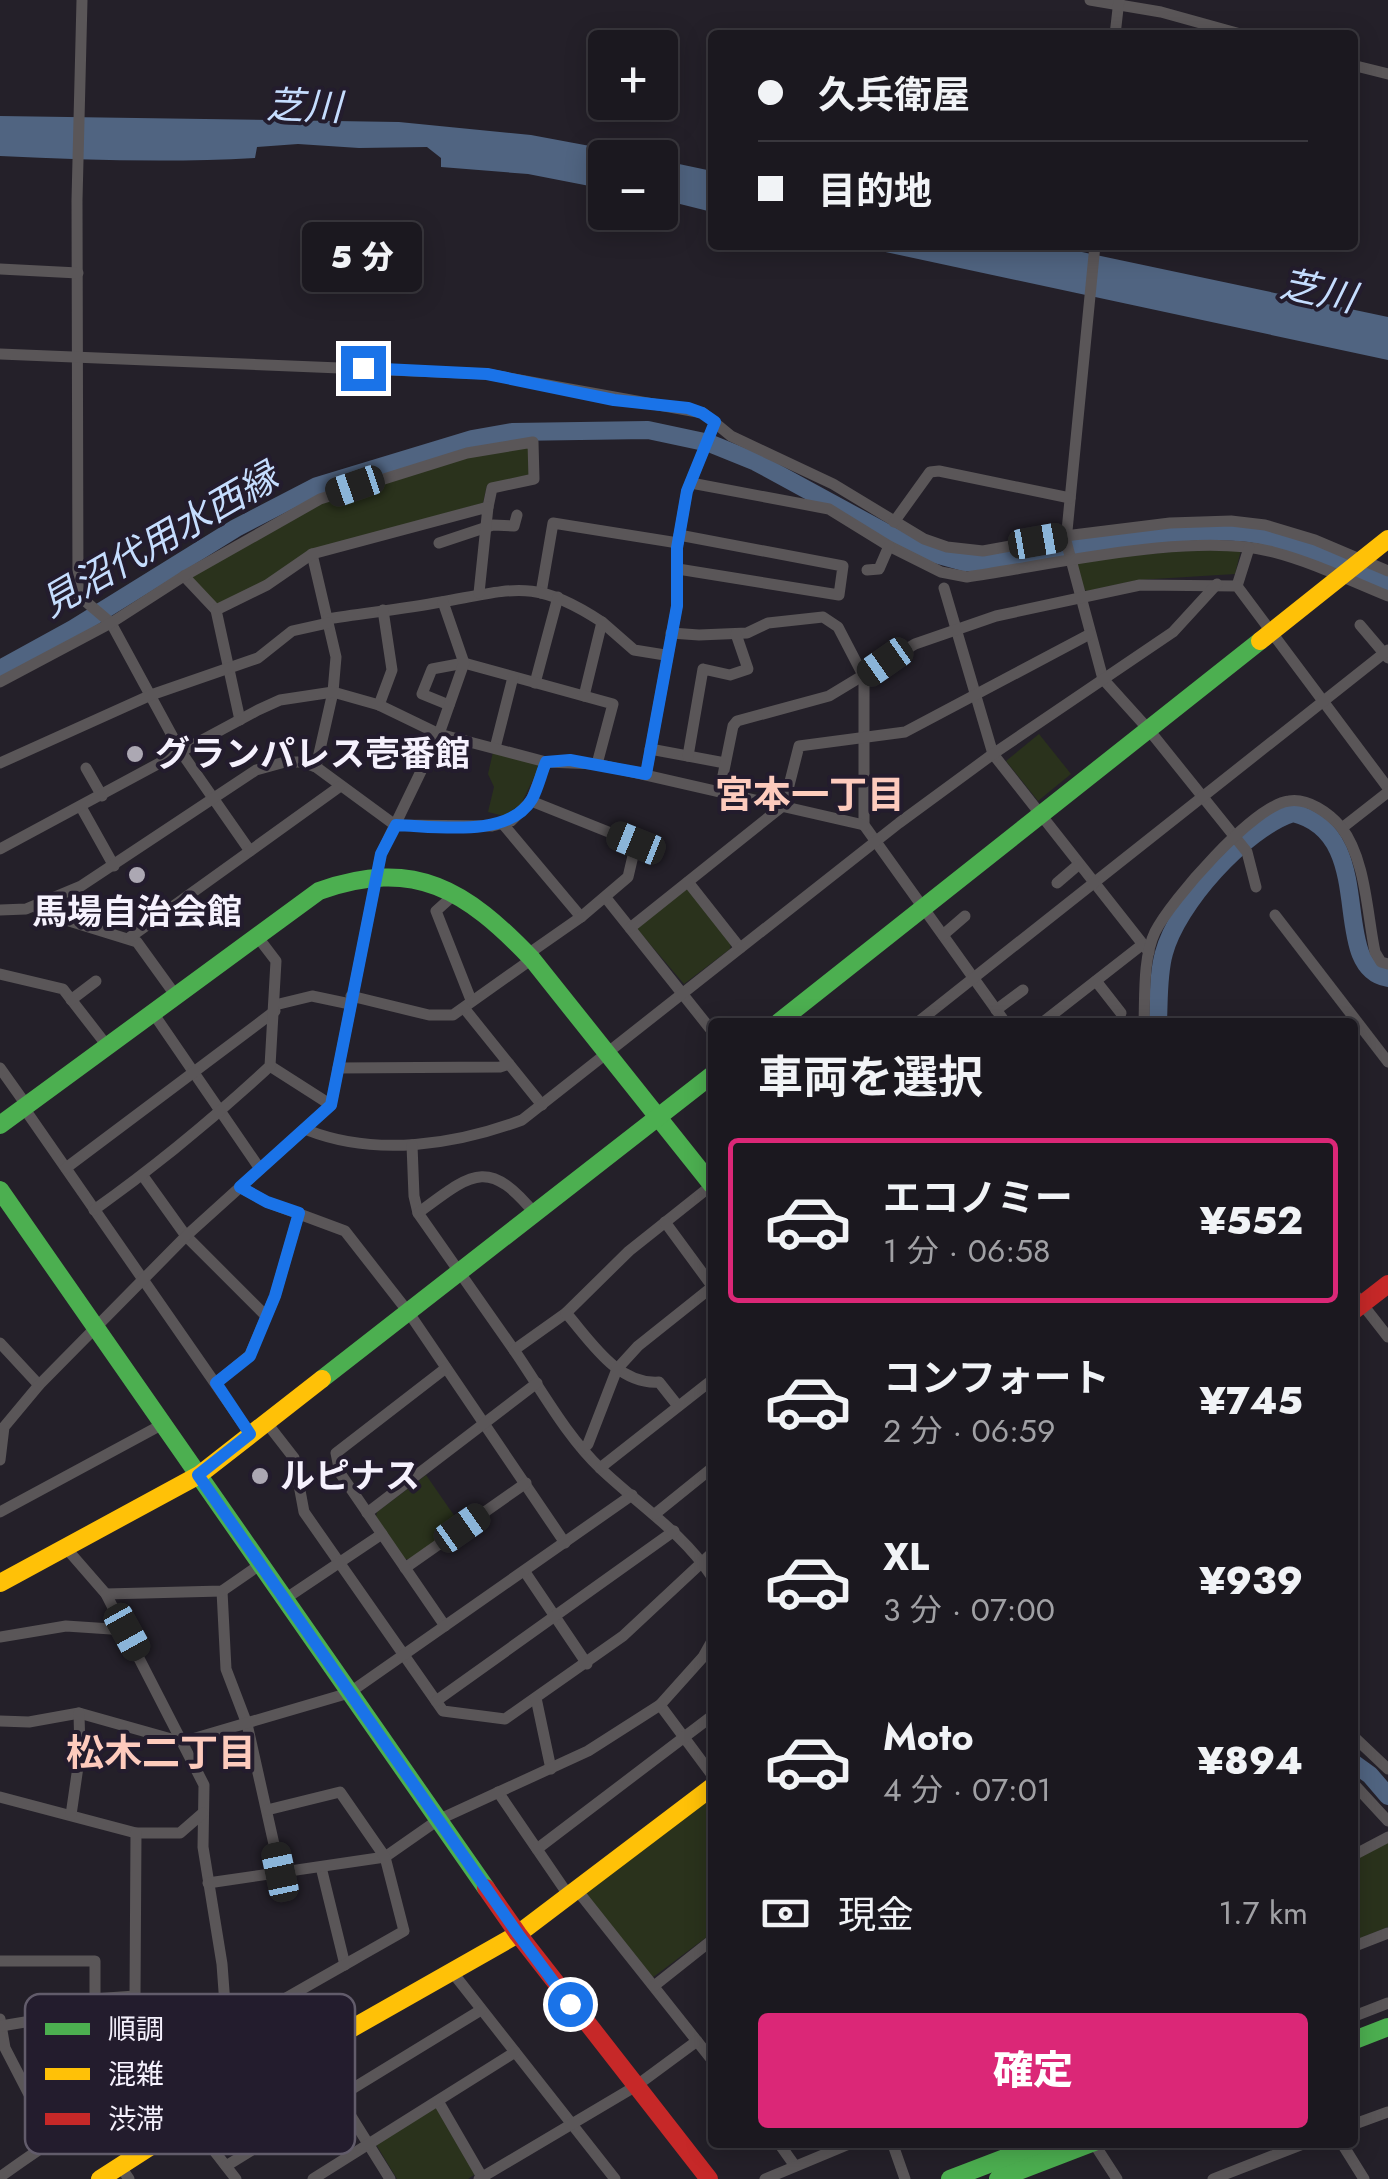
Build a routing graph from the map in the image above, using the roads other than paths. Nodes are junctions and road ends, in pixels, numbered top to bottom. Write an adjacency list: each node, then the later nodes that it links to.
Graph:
1 (82, 0): 10 (street)
2 (1090, 0): 3 (street)
3 (1119, 2): 4 (street); 5 (street)
4 (1116, 30)
5 (1225, 30)
6 (1358, 66): 7 (street)
7 (1388, 74)
8 (1094, 250): 15 (street)
9 (0, 270): 10 (street)
10 (78, 273): 12 (street)
11 (0, 354): 12 (street)
12 (78, 357): 13 (street); 46 (street)
13 (713, 429): 14 (street); 18 (street)
14 (690, 483): 20 (street); 24 (street)
15 (1070, 498): 18 (street); 21 (street)
16 (488, 506): 19 (street); 26 (street); 32 (street)
17 (517, 515): 19 (street)
18 (894, 522): 21 (street)
19 (486, 529): 23 (street); 36 (street)
20 (679, 539): 28 (street); 28 (street); 37 (street)
21 (1066, 539): 27 (street); 29 (street)
22 (1388, 540): 29 (main road)
23 (439, 543)
24 (889, 546): 30 (street); 33 (street)
25 (1250, 548): 27 (street); 29 (street); 35 (street)
26 (312, 554): 42 (street); 44 (street)
27 (1071, 559): 33 (street); 40 (street)
28 (678, 569): 49 (street)
29 (1352, 569): 31 (street); 38 (street); 52 (main road)
30 (867, 570)
31 (1388, 571)
32 (184, 576): 42 (street); 46 (street)
33 (943, 580): 48 (street)
34 (1217, 584): 35 (street); 40 (street); 59 (street)
35 (1237, 586): 52 (street)
36 (479, 593): 37 (street); 41 (street)
37 (541, 593): 39 (street)
38 (1388, 596)
39 (558, 597): 45 (street); 61 (street)
40 (1081, 598): 48 (street); 51 (street)
41 (442, 602): 43 (street); 55 (street)
42 (216, 610): 56 (street)
43 (383, 610): 44 (street); 67 (street)
44 (328, 621): 56 (street); 62 (street)
45 (602, 622): 53 (street); 65 (street)
46 (111, 623): 60 (street); 63 (street)
47 (1360, 625): 54 (street)
48 (956, 629): 58 (street); 64 (street)
49 (671, 633): 50 (street); 53 (street)
50 (736, 634): 58 (street); 77 (street)
51 (1090, 634): 59 (street); 64 (street)
52 (1270, 634): 66 (street); 70 (main road)
53 (665, 654): 74 (street)
54 (1387, 654): 66 (street)
55 (464, 663): 57 (street); 68 (street); 68 (street)
56 (229, 669): 63 (street); 69 (street)
57 (514, 676): 61 (street); 73 (street)
58 (864, 677): 72 (street); 80 (street)
59 (1103, 679): 70 (street); 76 (street)
60 (0, 682)
61 (535, 682): 65 (street)
62 (334, 692): 67 (street); 69 (street); 83 (street)
63 (150, 694): 75 (street); 78 (street)
64 (976, 695): 72 (street); 76 (street)
65 (584, 696): 81 (street)
66 (1323, 703): 87 (street); 90 (street)
67 (379, 705): 71 (street)
68 (449, 705): 71 (street)
69 (240, 720): 75 (street)
70 (1149, 730): 90 (street); 94 (main road)
71 (439, 734): 73 (street); 96 (street)
72 (864, 738): 92 (street); 97 (street)
73 (495, 748): 79 (street)
74 (650, 749): 77 (street); 84 (street)
75 (181, 752): 88 (street); 89 (street)
76 (993, 754): 94 (street); 100 (street)
77 (688, 756): 80 (street)
78 (0, 762)
79 (546, 762): 81 (street); 91 (street)
80 (726, 763): 86 (street)
81 (597, 764): 84 (street)
82 (86, 768): 88 (street)
83 (316, 768): 85 (street); 89 (street)
84 (646, 774): 86 (street)
85 (339, 787): 96 (street); 102 (street)
86 (720, 790): 92 (street)
87 (1388, 790): 98 (street)
88 (102, 796): 93 (street)
89 (212, 797): 102 (street); 104 (street)
90 (1202, 797): 99 (street); 108 (street)
91 (531, 801): 95 (street); 111 (street)
92 (784, 805): 97 (street); 106 (street)
93 (81, 807): 101 (street); 104 (street)
94 (1042, 816): 103 (street); 114 (main road)
95 (502, 823): 96 (street); 117 (street)
96 (396, 825): 105 (street)
97 (864, 825): 100 (street)
98 (1342, 828): 99 (street); 125 (street)
99 (1236, 838): 109 (street); 123 (street)
100 (875, 841): 114 (street); 122 (street)
101 (0, 850)
102 (250, 850): 121 (street)
103 (1078, 864): 107 (street); 108 (street)
104 (114, 866): 112 (street)
105 (376, 876): 110 (main road); 119 (main road); 134 (street)
106 (688, 882): 118 (street); 122 (street)
107 (1057, 883)
108 (1095, 884): 123 (street); 127 (street)
109 (1256, 887)
110 (456, 892): 124 (main road); 135 (street)
111 (606, 898): 117 (street); 118 (street)
112 (36, 906): 113 (street); 121 (street)
113 (0, 910)
114 (923, 911): 120 (street); 140 (main road)
115 (1275, 915): 145 (street)
116 (965, 916): 120 (street)
117 (581, 918): 124 (street)
118 (630, 928): 131 (street)
119 (257, 936): 132 (main road); 136 (street)
120 (943, 936): 127 (street)
121 (129, 938): 132 (street)
122 (740, 948): 131 (street)
123 (1146, 948): 129 (street); 144 (street)
124 (530, 957): 135 (street); 149 (main road)
125 (1388, 964)
126 (0, 974): 133 (street)
127 (974, 978): 137 (street); 141 (street)
128 (96, 982): 133 (street)
129 (1096, 982): 139 (street); 143 (street)
130 (1023, 990): 137 (street)
131 (682, 993): 147 (street); 149 (street)
132 (176, 996): 138 (main road)
133 (72, 1000): 148 (street)
134 (350, 1000): 135 (street); 136 (street); 154 (street)
135 (468, 1004): 151 (street)
136 (275, 1008): 152 (street); 155 (street)
137 (996, 1010): 142 (street)
138 (153, 1013): 148 (main road); 155 (street)
139 (1121, 1013)
140 (784, 1018)
141 (923, 1018)
142 (1003, 1018)
143 (1049, 1018)
144 (1144, 1018)
145 (1354, 1018)
146 (1358, 1023): 150 (street)
147 (708, 1025)
148 (108, 1046): 159 (main road)
149 (607, 1052): 158 (street); 161 (main road)
150 (1388, 1062)
151 (509, 1064): 154 (street); 158 (street)
152 (270, 1066): 157 (street); 160 (street)
153 (0, 1068): 159 (street)
154 (338, 1068): 157 (street)
155 (193, 1072): 160 (street); 165 (street)
156 (708, 1078): 161 (main road)
157 (331, 1105): 163 (street)
158 (542, 1105): 164 (street)
159 (26, 1107): 162 (main road); 165 (street)
160 (221, 1112): 166 (street); 167 (street)
161 (659, 1118): 168 (main road); 176 (main road)
162 (0, 1125)
163 (307, 1130): 164 (street); 166 (street)
164 (412, 1145): 175 (street)
165 (66, 1168): 172 (street)
166 (260, 1169): 169 (street)
167 (143, 1176): 172 (street); 178 (street)
168 (708, 1180)
169 (240, 1187): 174 (street); 178 (street)
170 (708, 1188): 177 (street)
171 (0, 1190): 173 (main road)
172 (94, 1210): 180 (street)
173 (6, 1211): 189 (main road)
174 (299, 1213): 186 (street); 188 (street)
175 (418, 1213): 176 (street); 179 (street)
176 (536, 1216): 179 (main road)
177 (665, 1222): 181 (street); 187 (street)
178 (186, 1236): 180 (street); 188 (street)
179 (460, 1274): 186 (main road); 192 (street)
180 (142, 1279): 189 (street); 195 (street)
181 (708, 1281)
182 (1388, 1284): 184 (main road)
183 (708, 1289): 194 (street)
184 (1358, 1301)
185 (1358, 1304): 190 (street)
186 (409, 1313): 193 (street); 200 (main road)
187 (566, 1313): 192 (street); 194 (street)
188 (266, 1316): 195 (street)
189 (95, 1327): 198 (street); 202 (main road)
190 (1388, 1337)
191 (0, 1343): 198 (street)
192 (514, 1350): 197 (street)
193 (446, 1368): 201 (street); 213 (street)
194 (617, 1369): 199 (street); 205 (street)
195 (216, 1383): 204 (street)
196 (708, 1383): 199 (street)
197 (537, 1384): 201 (street); 205 (street)
198 (39, 1386): 203 (street)
199 (678, 1406): 207 (street)
200 (266, 1422): 204 (main road); 220 (street)
201 (486, 1423): 210 (street); 213 (street)
202 (163, 1424): 209 (main road); 212 (street)
203 (2, 1425): 206 (street)
204 (250, 1434): 209 (main road)
205 (583, 1449): 207 (street)
206 (0, 1460)
207 (600, 1468): 211 (street)
208 (708, 1471): 214 (street)
209 (198, 1475): 218 (main road); 221 (main road)
210 (526, 1483): 217 (street); 222 (street)
211 (632, 1494): 214 (street); 217 (street)
212 (0, 1512)
213 (367, 1513): 216 (street)
214 (654, 1514): 215 (street)
215 (674, 1531): 219 (street); 228 (street)
216 (382, 1534): 220 (street); 222 (street)
217 (564, 1543): 223 (street)
218 (66, 1548): 224 (main road); 226 (street)
219 (707, 1557): 234 (street)
220 (338, 1562): 227 (street); 233 (street)
221 (260, 1564): 225 (street); 227 (main road)
222 (405, 1568): 229 (street)
223 (524, 1572): 228 (street); 229 (street)
224 (0, 1584)
225 (222, 1591): 226 (street); 242 (street)
226 (106, 1594): 230 (street)
227 (285, 1599): 235 (main road)
228 (554, 1616): 234 (street); 237 (street)
229 (445, 1626): 233 (street)
230 (126, 1630): 231 (street); 245 (street)
231 (0, 1637)
232 (708, 1648): 238 (street)
233 (403, 1656): 235 (street); 237 (street)
234 (586, 1664): 236 (street)
235 (348, 1693): 242 (street); 256 (main road)
236 (536, 1698): 237 (street); 246 (street)
237 (436, 1700)
238 (660, 1705): 243 (street); 246 (street)
239 (79, 1714): 241 (street); 245 (street); 255 (street)
240 (708, 1719): 243 (street)
241 (0, 1721)
242 (247, 1724): 245 (street); 253 (street)
243 (685, 1738): 248 (street); 260 (street)
244 (1358, 1740): 247 (street)
245 (182, 1742): 254 (street)
246 (551, 1769): 251 (street)
247 (1388, 1769)
248 (708, 1770)
249 (1358, 1789): 257 (street)
250 (708, 1790): 266 (main road)
251 (498, 1792): 256 (street); 260 (street)
252 (0, 1797): 255 (street)
253 (267, 1810): 262 (street); 264 (street)
254 (203, 1812): 258 (street); 265 (street)
255 (70, 1815): 258 (street)
256 (438, 1820): 262 (street); 268 (main road)
257 (1388, 1822)
258 (136, 1834): 276 (street)
259 (1388, 1836): 261 (street)
260 (537, 1849): 266 (street)
261 (1358, 1852)
262 (385, 1857): 263 (street); 272 (street)
263 (321, 1867): 264 (street); 272 (street)
264 (280, 1872): 265 (street)
265 (208, 1883): 277 (street)
266 (573, 1893): 268 (main road); 274 (street)
267 (1388, 1933): 270 (street)
268 (518, 1934): 273 (main road); 295 (main road)
269 (708, 1943): 274 (street)
270 (1358, 1944)
271 (0, 1961): 275 (street)
272 (345, 1965): 278 (street)
273 (453, 1973): 280 (street); 286 (main road)
274 (654, 1986): 290 (street)
275 (94, 1994)
276 (135, 1994)
277 (225, 1994)
278 (294, 1994)
279 (1388, 2003): 281 (street)
280 (481, 2010): 292 (street); 296 (street)
281 (1358, 2014)
282 (1388, 2015): 284 (main road)
283 (1, 2023): 289 (street)
284 (1358, 2026)
285 (1388, 2027): 288 (main road)
286 (355, 2028)
287 (1388, 2036): 291 (street)
288 (1358, 2039)
289 (2, 2040): 294 (street)
290 (697, 2040): 293 (street); 295 (street)
291 (1358, 2048)
292 (515, 2052): 297 (street); 301 (street)
293 (708, 2055)
294 (25, 2086)
295 (636, 2086): 301 (street); 328 (main road)
296 (355, 2087)
297 (438, 2101): 302 (street); 322 (street)
298 (1388, 2112): 300 (street)
299 (355, 2123): 302 (street)
300 (1358, 2123)
301 (572, 2125): 322 (street); 327 (street)
302 (368, 2144): 311 (street); 326 (street)
303 (782, 2148): 318 (street)
304 (839, 2148): 318 (street)
305 (894, 2148): 330 (street)
306 (1030, 2148): 331 (main road)
307 (1080, 2148): 332 (main road)
308 (1096, 2148): 333 (street)
309 (1296, 2148): 321 (street)
310 (1346, 2148): 335 (street)
311 (355, 2152)
312 (29, 2154): 319 (street)
313 (148, 2154): 320 (main road)
314 (219, 2154): 317 (street)
315 (246, 2154): 317 (street)
316 (352, 2154): 325 (street)
317 (226, 2166): 324 (street)
318 (795, 2166): 329 (street)
319 (2, 2170)
320 (125, 2172): 323 (main road)
321 (1242, 2174): 334 (street)
322 (481, 2178)
323 (100, 2179)
324 (236, 2179)
325 (313, 2179)
326 (390, 2179)
327 (614, 2179)
328 (709, 2179)
329 (764, 2179)
330 (905, 2179)
331 (950, 2179)
332 (998, 2179)
333 (1117, 2179)
334 (1213, 2179)
335 (1364, 2179)

